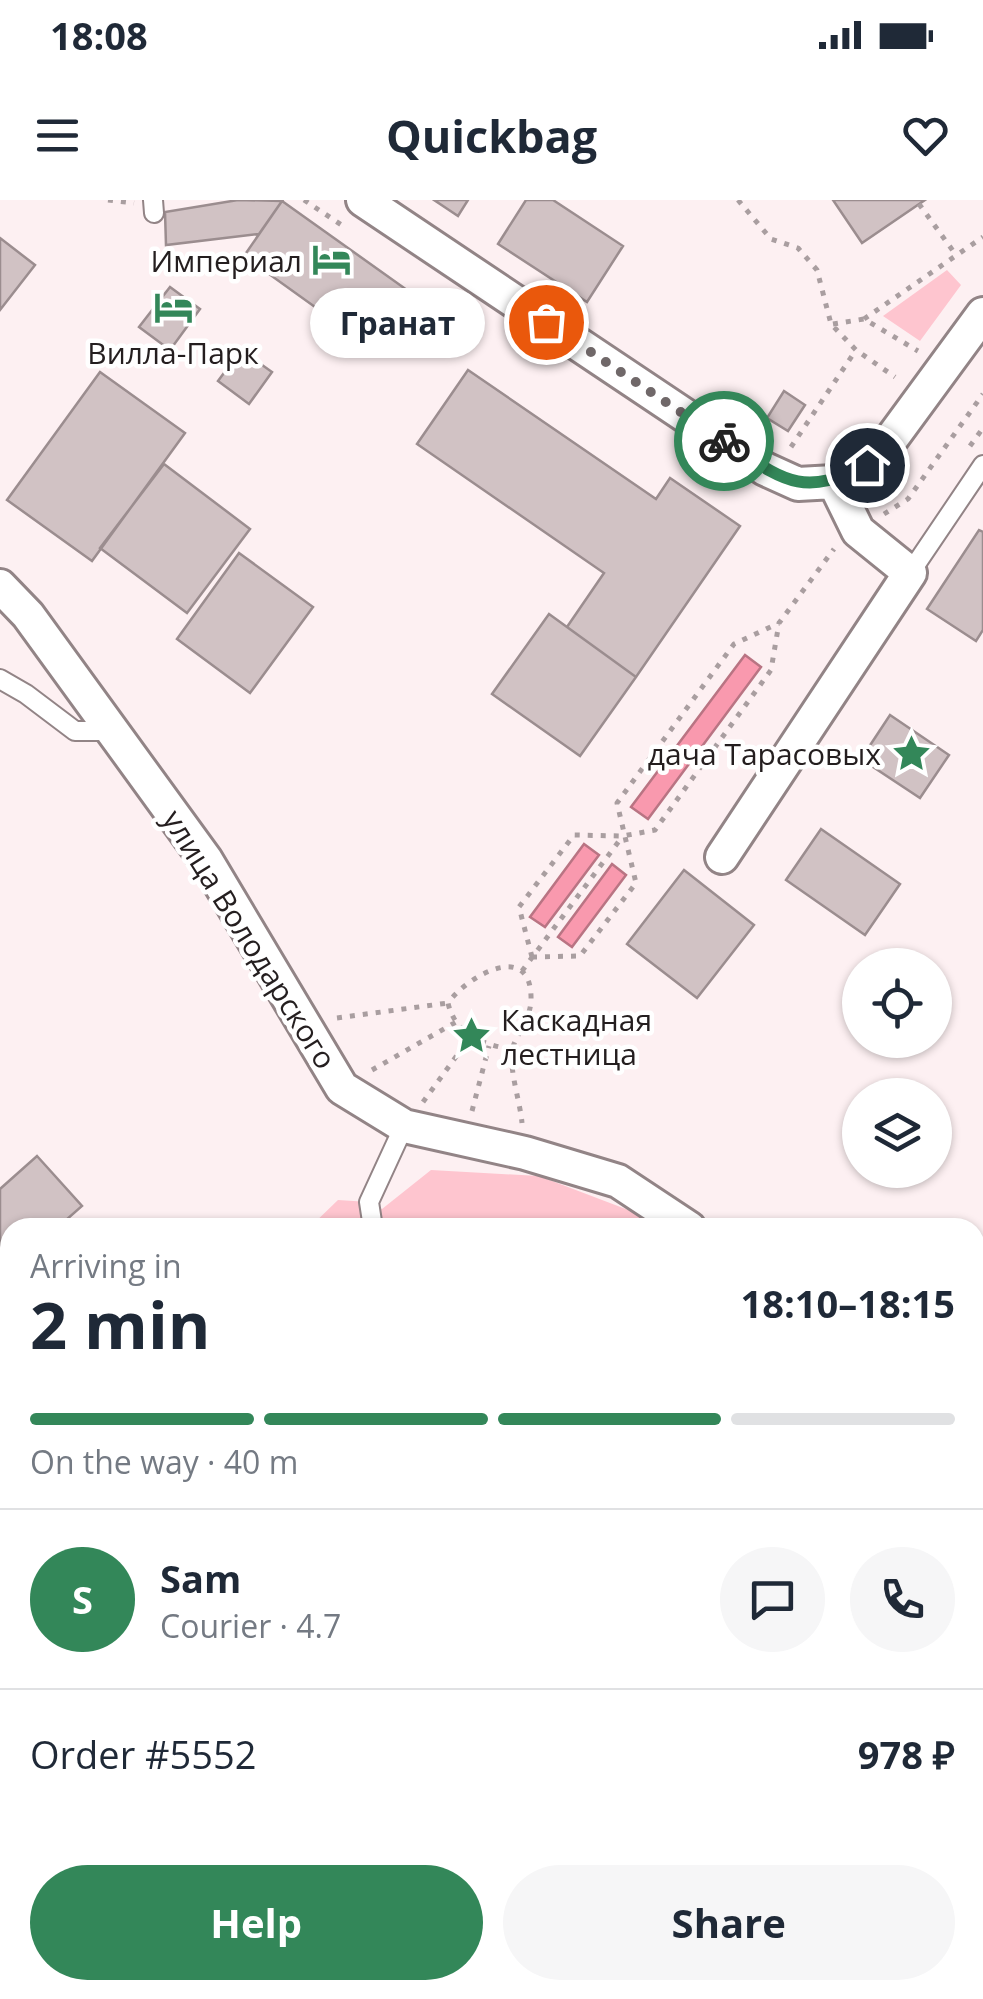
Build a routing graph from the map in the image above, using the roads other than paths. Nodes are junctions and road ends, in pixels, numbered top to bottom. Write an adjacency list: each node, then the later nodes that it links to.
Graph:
1 (363, 200): 4 (street)
2 (983, 314): 4 (street)
3 (983, 465): 5 (lane)
4 (834, 482): 5 (street)
5 (910, 573): 9 (street)
6 (0, 586): 8 (street, улица Володарского)
7 (0, 679): 8 (lane)
8 (113, 731): 10 (street, улица Володарского)
9 (722, 857)
10 (413, 1115): 11 (lane); 12 (street, улица Володарского)
11 (371, 1218)
12 (674, 1218)

